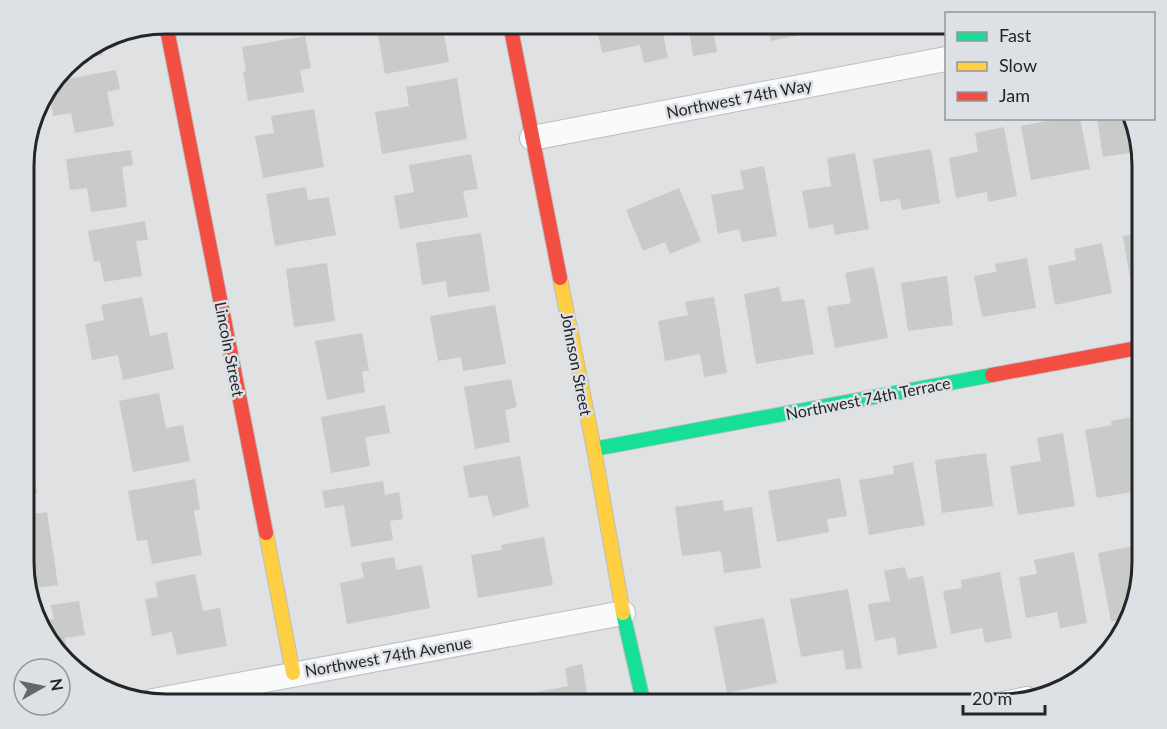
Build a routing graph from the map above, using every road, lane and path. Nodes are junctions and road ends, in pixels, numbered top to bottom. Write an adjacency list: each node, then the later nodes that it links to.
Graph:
1 (168, 34): 8 (street, Lincoln Street)
2 (512, 34): 4 (street, Johnson Street)
3 (945, 59): 4 (street, Northwest 74th Way)
4 (532, 138): 6 (street, Johnson Street)
5 (1132, 349): 6 (street, Northwest 74th Terrace)
6 (594, 449): 7 (street, Johnson Street)
7 (623, 613): 8 (street, Northwest 74th Avenue); 10 (street, Johnson Street)
8 (293, 674): 9 (street, Northwest 74th Avenue)
9 (189, 694)
10 (641, 694)

